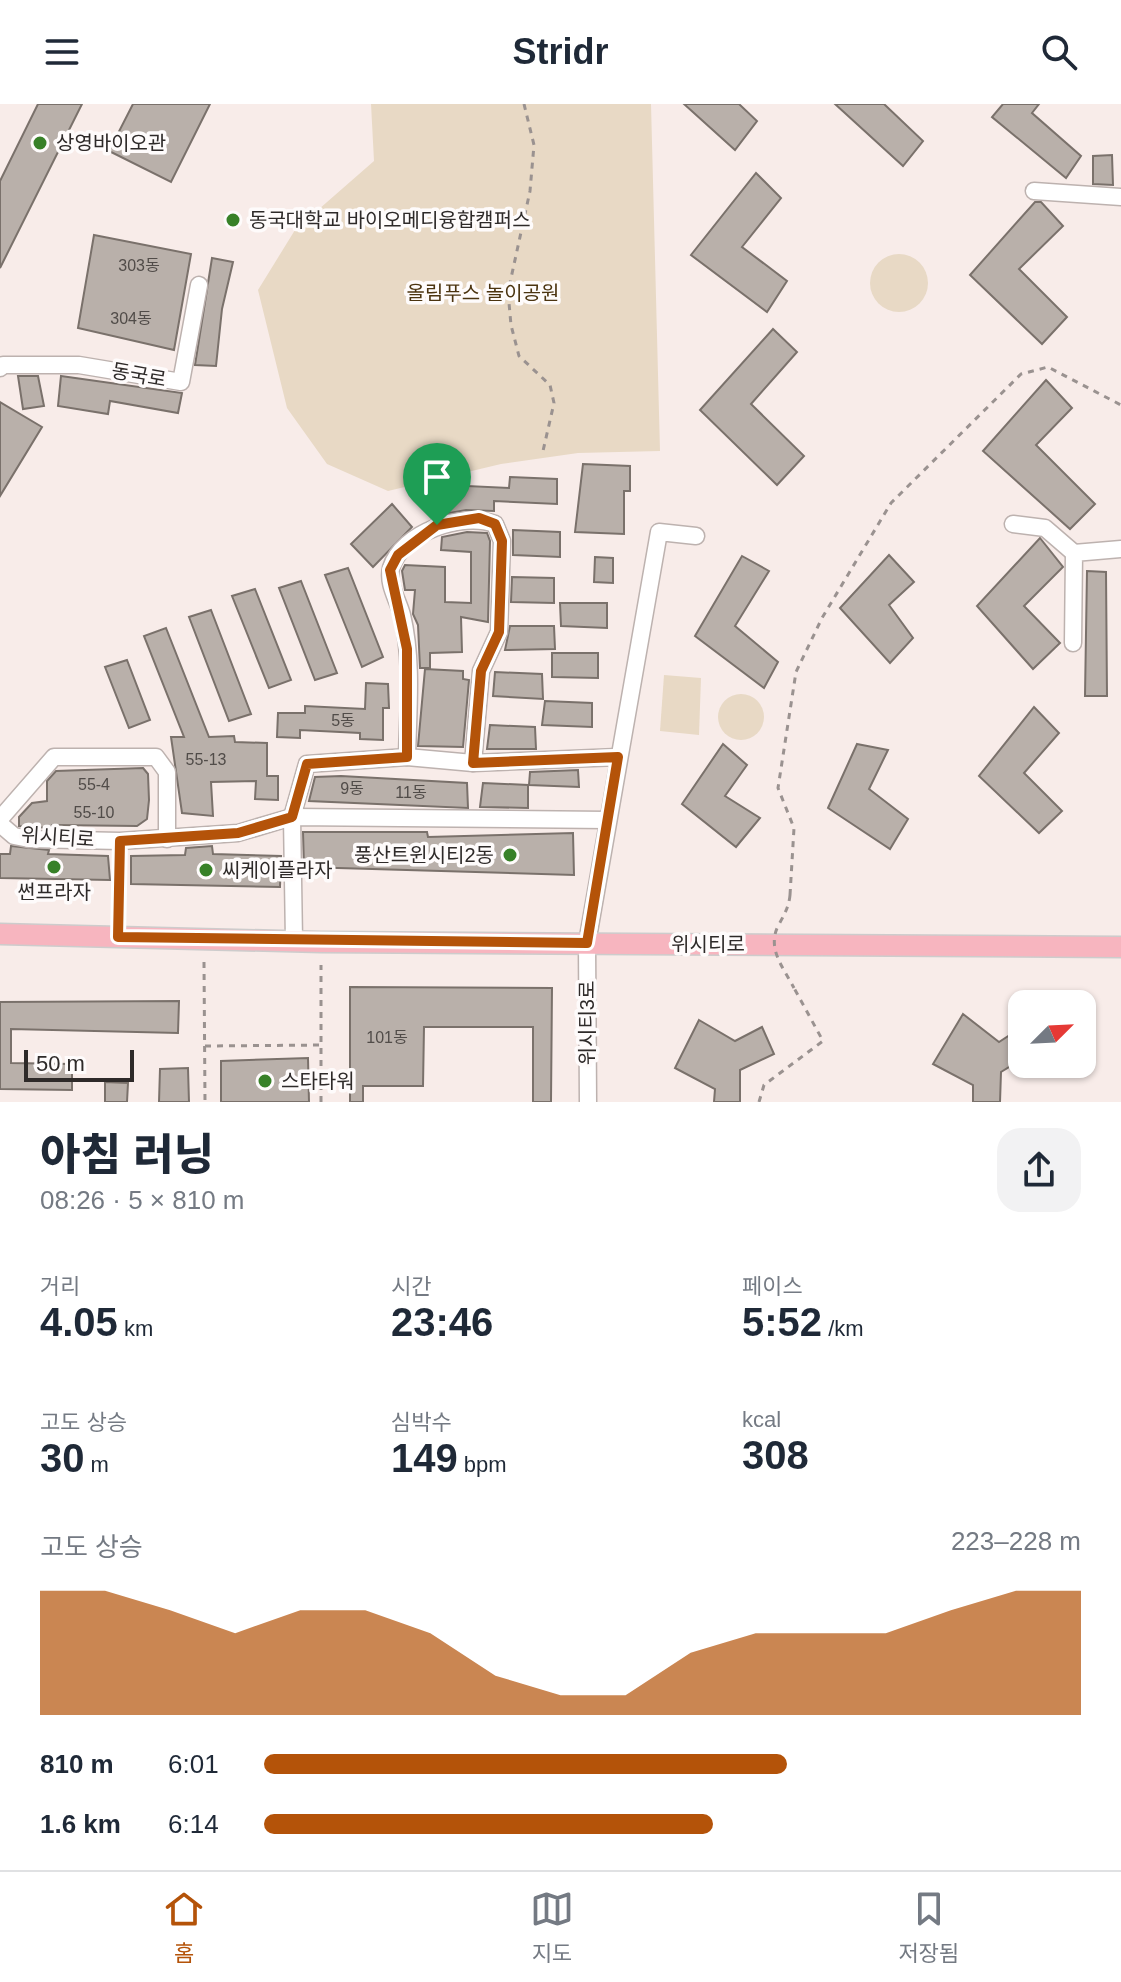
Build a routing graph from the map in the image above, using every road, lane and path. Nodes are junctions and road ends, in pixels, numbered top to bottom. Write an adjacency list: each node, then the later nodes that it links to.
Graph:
1 (524, 104): 7 (path)
2 (1034, 191): 3 (street)
3 (1121, 197)
4 (199, 285): 5 (street, 동국로)
5 (0, 368)
6 (1121, 405): 33 (path, bridge)
7 (543, 451)
8 (1013, 524): 11 (street)
9 (696, 536): 14 (street, 위시티3로)
10 (1121, 549): 11 (street)
11 (1074, 553): 12 (street)
12 (1073, 643)
13 (407, 757): 15 (street); 15 (street); 16 (street)
14 (618, 757): 15 (street); 17 (street, 위시티3로)
15 (473, 763)
16 (292, 817): 17 (street, 위시티로); 19 (street, 위시티로); 23 (street)
17 (608, 820): 24 (street, 위시티3로)
18 (0, 821): 19 (street, 위시티로); 20 (street, 위시티로)
19 (167, 839): 20 (street, 위시티로)
20 (120, 841): 22 (path)
21 (0, 934): 22 (main road, 위시티로)
22 (118, 937): 23 (main road, 위시티로)
23 (294, 941): 24 (main road, 위시티로)
24 (587, 943): 25 (main road, 위시티로); 32 (street, 위시티3로)
25 (1121, 947)
26 (204, 962): 29 (path)
27 (321, 965): 28 (path)
28 (322, 1045): 29 (path); 31 (path)
29 (205, 1046): 30 (path)
30 (205, 1102)
31 (321, 1102)
32 (588, 1102)
33 (759, 1102)

